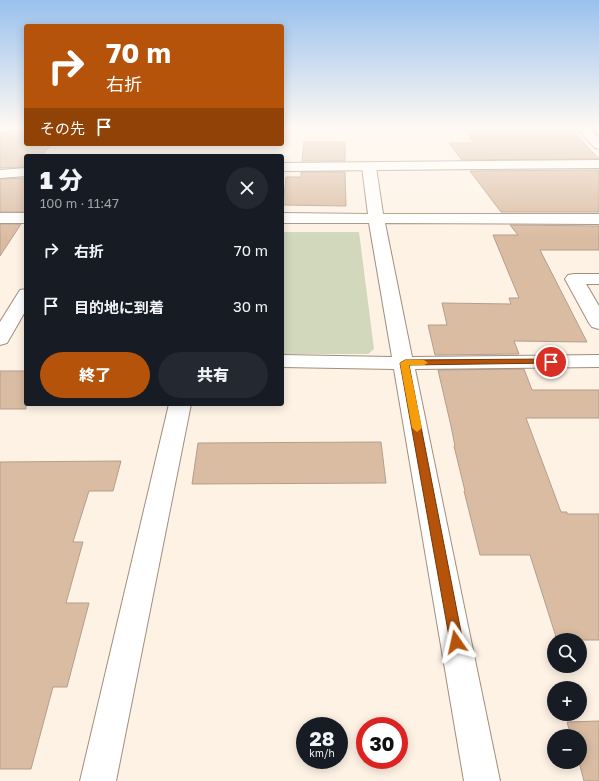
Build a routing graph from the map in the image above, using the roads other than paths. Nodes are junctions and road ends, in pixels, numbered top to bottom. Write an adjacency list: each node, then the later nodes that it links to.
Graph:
1 (599, 164): 3 (street)
2 (284, 167): 3 (street)
3 (369, 167): 9 (street)
4 (24, 172): 5 (street)
5 (0, 174)
6 (0, 218): 7 (street)
7 (24, 218)
8 (284, 218): 9 (street)
9 (376, 219): 10 (street); 17 (street)
10 (599, 219)
11 (599, 279): 13 (street)
12 (24, 297): 14 (street)
13 (599, 323)
14 (0, 339)
15 (284, 361): 17 (street)
16 (599, 361): 17 (street)
17 (405, 363): 20 (street)
18 (180, 406): 19 (street)
19 (98, 781)
20 (482, 781)

